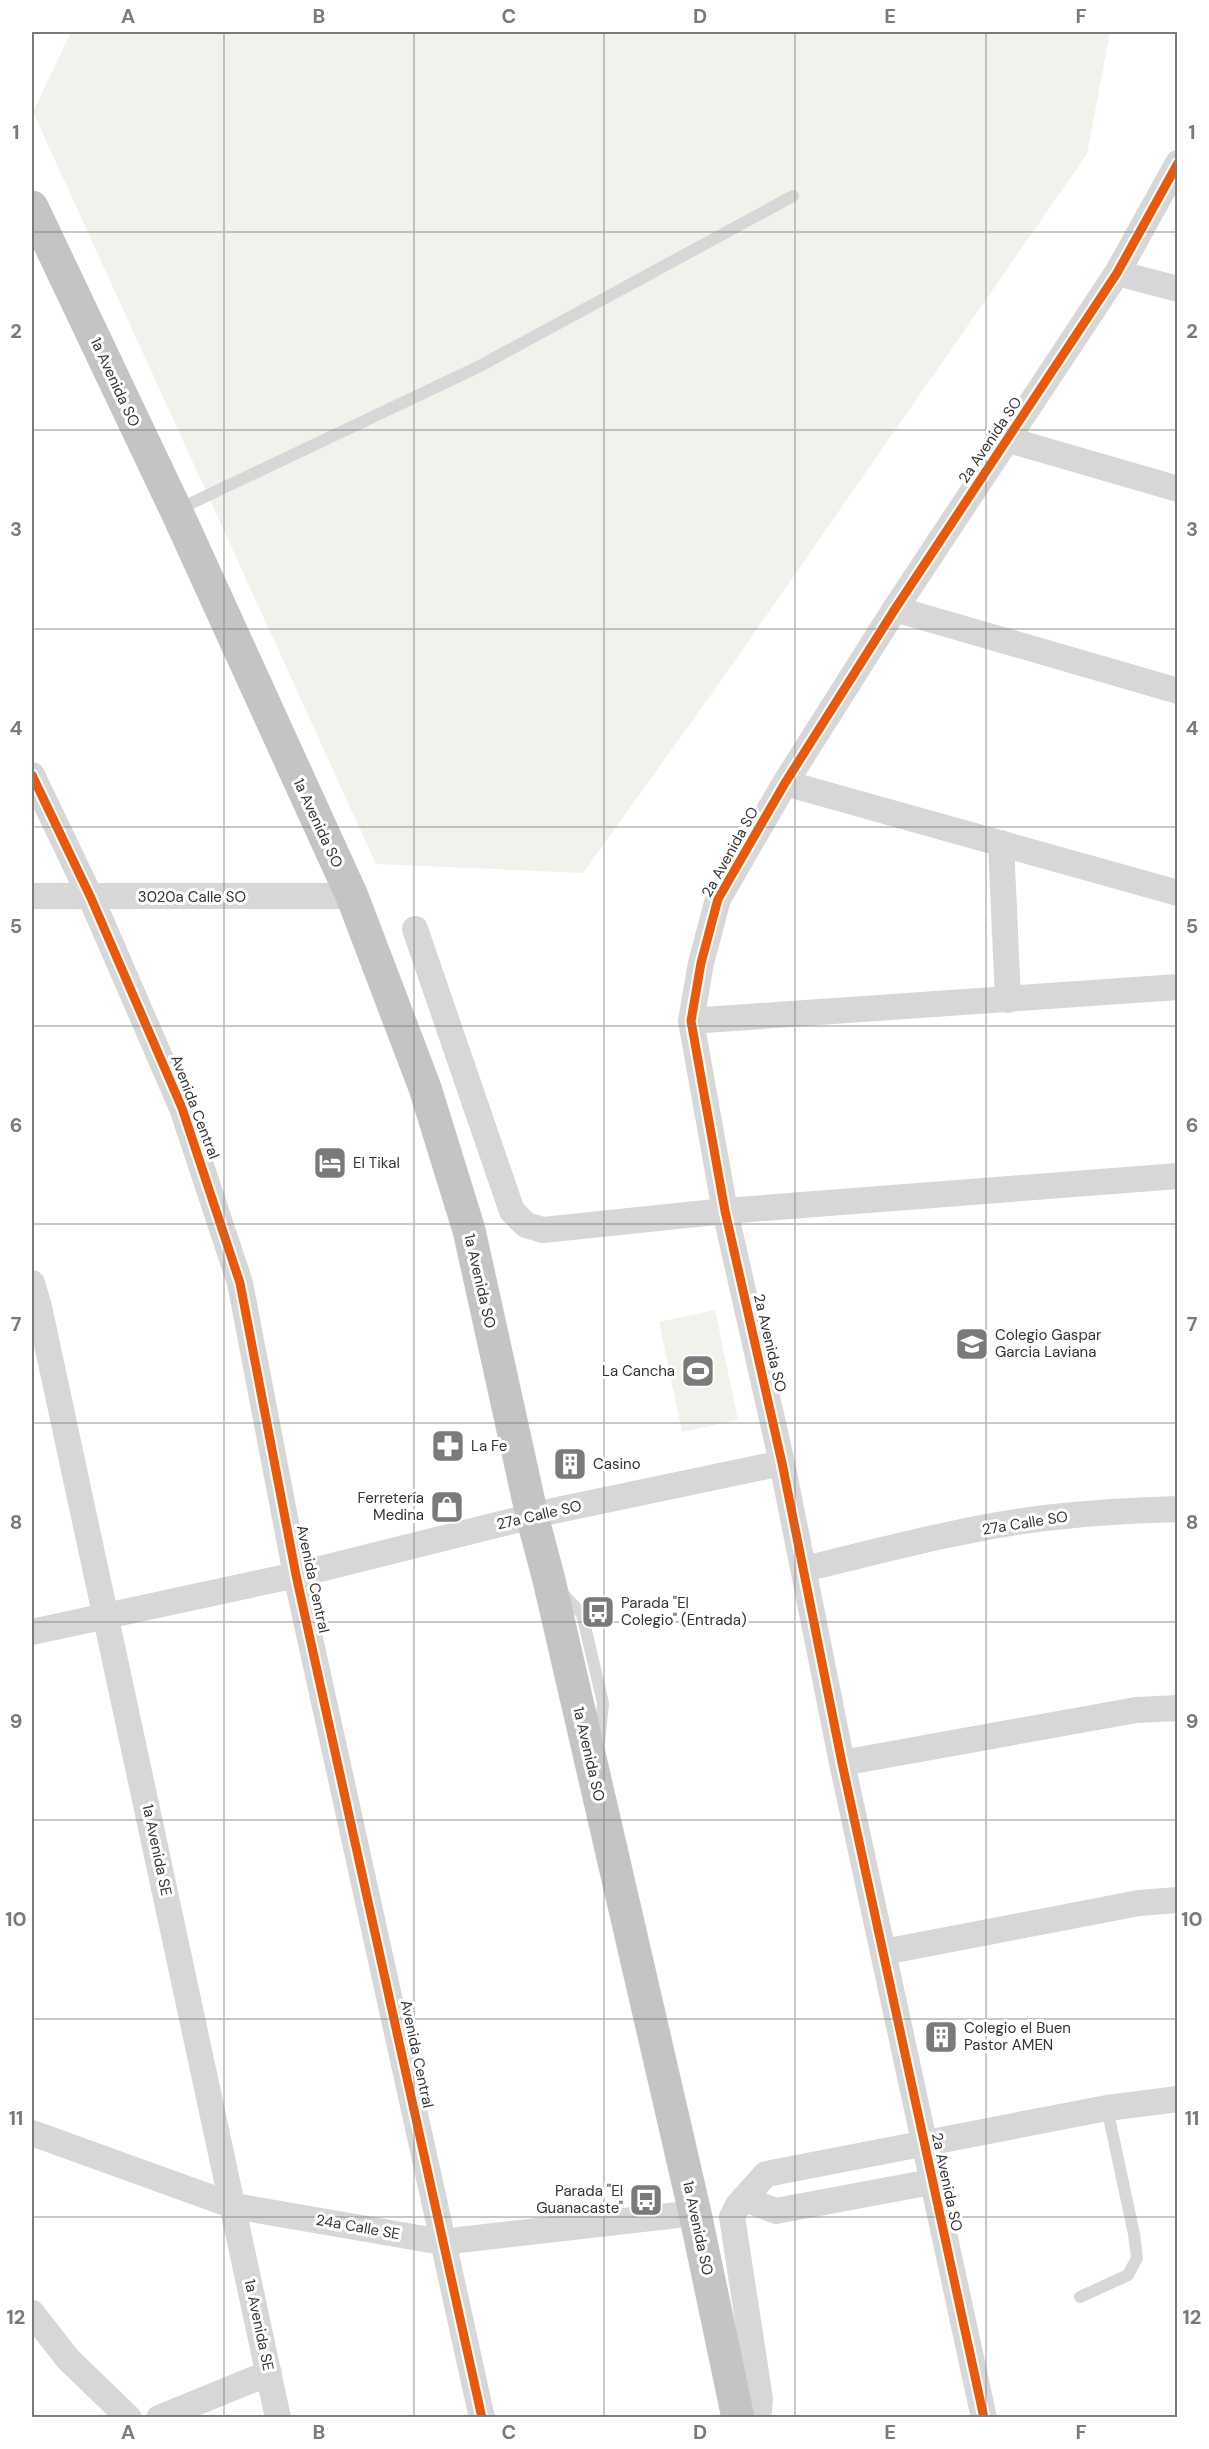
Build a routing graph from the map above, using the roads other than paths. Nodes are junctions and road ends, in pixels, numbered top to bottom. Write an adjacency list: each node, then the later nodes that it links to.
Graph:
1 (1178, 163): 4 (street, 2a Avenida SO)
2 (794, 196): 8 (lane)
3 (32, 207): 8 (highway, 1a Avenida SO)
4 (1117, 273): 5 (street); 6 (street, 2a Avenida SO)
5 (1178, 289)
6 (1009, 440): 7 (street); 9 (street, 2a Avenida SO)
7 (1178, 489)
8 (176, 510): 16 (highway, 1a Avenida SO)
9 (895, 609): 10 (street); 12 (street, 2a Avenida SO)
10 (1178, 691)
11 (32, 775): 17 (street, Avenida Central)
12 (785, 783): 13 (street); 21 (street, 2a Avenida SO)
13 (1001, 843): 14 (street); 20 (street)
14 (1178, 893)
15 (32, 896): 17 (street, 3020a Calle SO)
16 (352, 896): 17 (street, 3020a Calle SO); 27 (highway, 1a Avenida SO)
17 (91, 898): 29 (street, Avenida Central)
18 (415, 928): 23 (street)
19 (1178, 987): 20 (street)
20 (1008, 1000): 21 (street)
21 (692, 1022): 23 (street, 2a Avenida SO)
22 (1178, 1176): 23 (street)
23 (725, 1211): 25 (street, 2a Avenida SO)
24 (32, 1283): 30 (street, 1a Avenida SE)
25 (782, 1463): 27 (street, 27a Calle SO); 28 (street, 2a Avenida SO)
26 (1178, 1509): 28 (street, 27a Calle SO)
27 (532, 1516): 29 (street, 27a Calle SO); 43 (highway, 1a Avenida SO)
28 (804, 1569): 33 (street, 2a Avenida SO)
29 (296, 1575): 30 (street, 27a Calle SO); 44 (street, Avenida Central)
30 (106, 1617): 31 (street, 27a Calle SO); 42 (street, 1a Avenida SE)
31 (32, 1632)
32 (1178, 1708): 33 (street)
33 (842, 1762): 35 (street, 2a Avenida SO)
34 (1178, 1900): 35 (street)
35 (884, 1952): 39 (street, 2a Avenida SO)
36 (1178, 2099): 37 (street)
37 (1107, 2108): 39 (street); 45 (lane)
38 (32, 2133): 42 (street, 24a Calle SE)
39 (923, 2144): 40 (street, 2a Avenida SO); 41 (street)
40 (931, 2182): 41 (street); 54 (street, 2a Avenida SO)
41 (745, 2199): 53 (street)
42 (234, 2206): 44 (street, 24a Calle SE); 47 (street, 1a Avenida SE)
43 (695, 2213): 44 (street, 24a Calle SE); 52 (highway, 1a Avenida SO)
44 (442, 2242): 51 (street, Avenida Central)
45 (1080, 2297)
46 (35, 2325): 48 (street)
47 (269, 2373): 49 (street); 50 (street, 1a Avenida SE)
48 (129, 2418)
49 (159, 2418)
50 (278, 2418)
51 (482, 2418)
52 (738, 2418)
53 (755, 2418)
54 (984, 2418)

